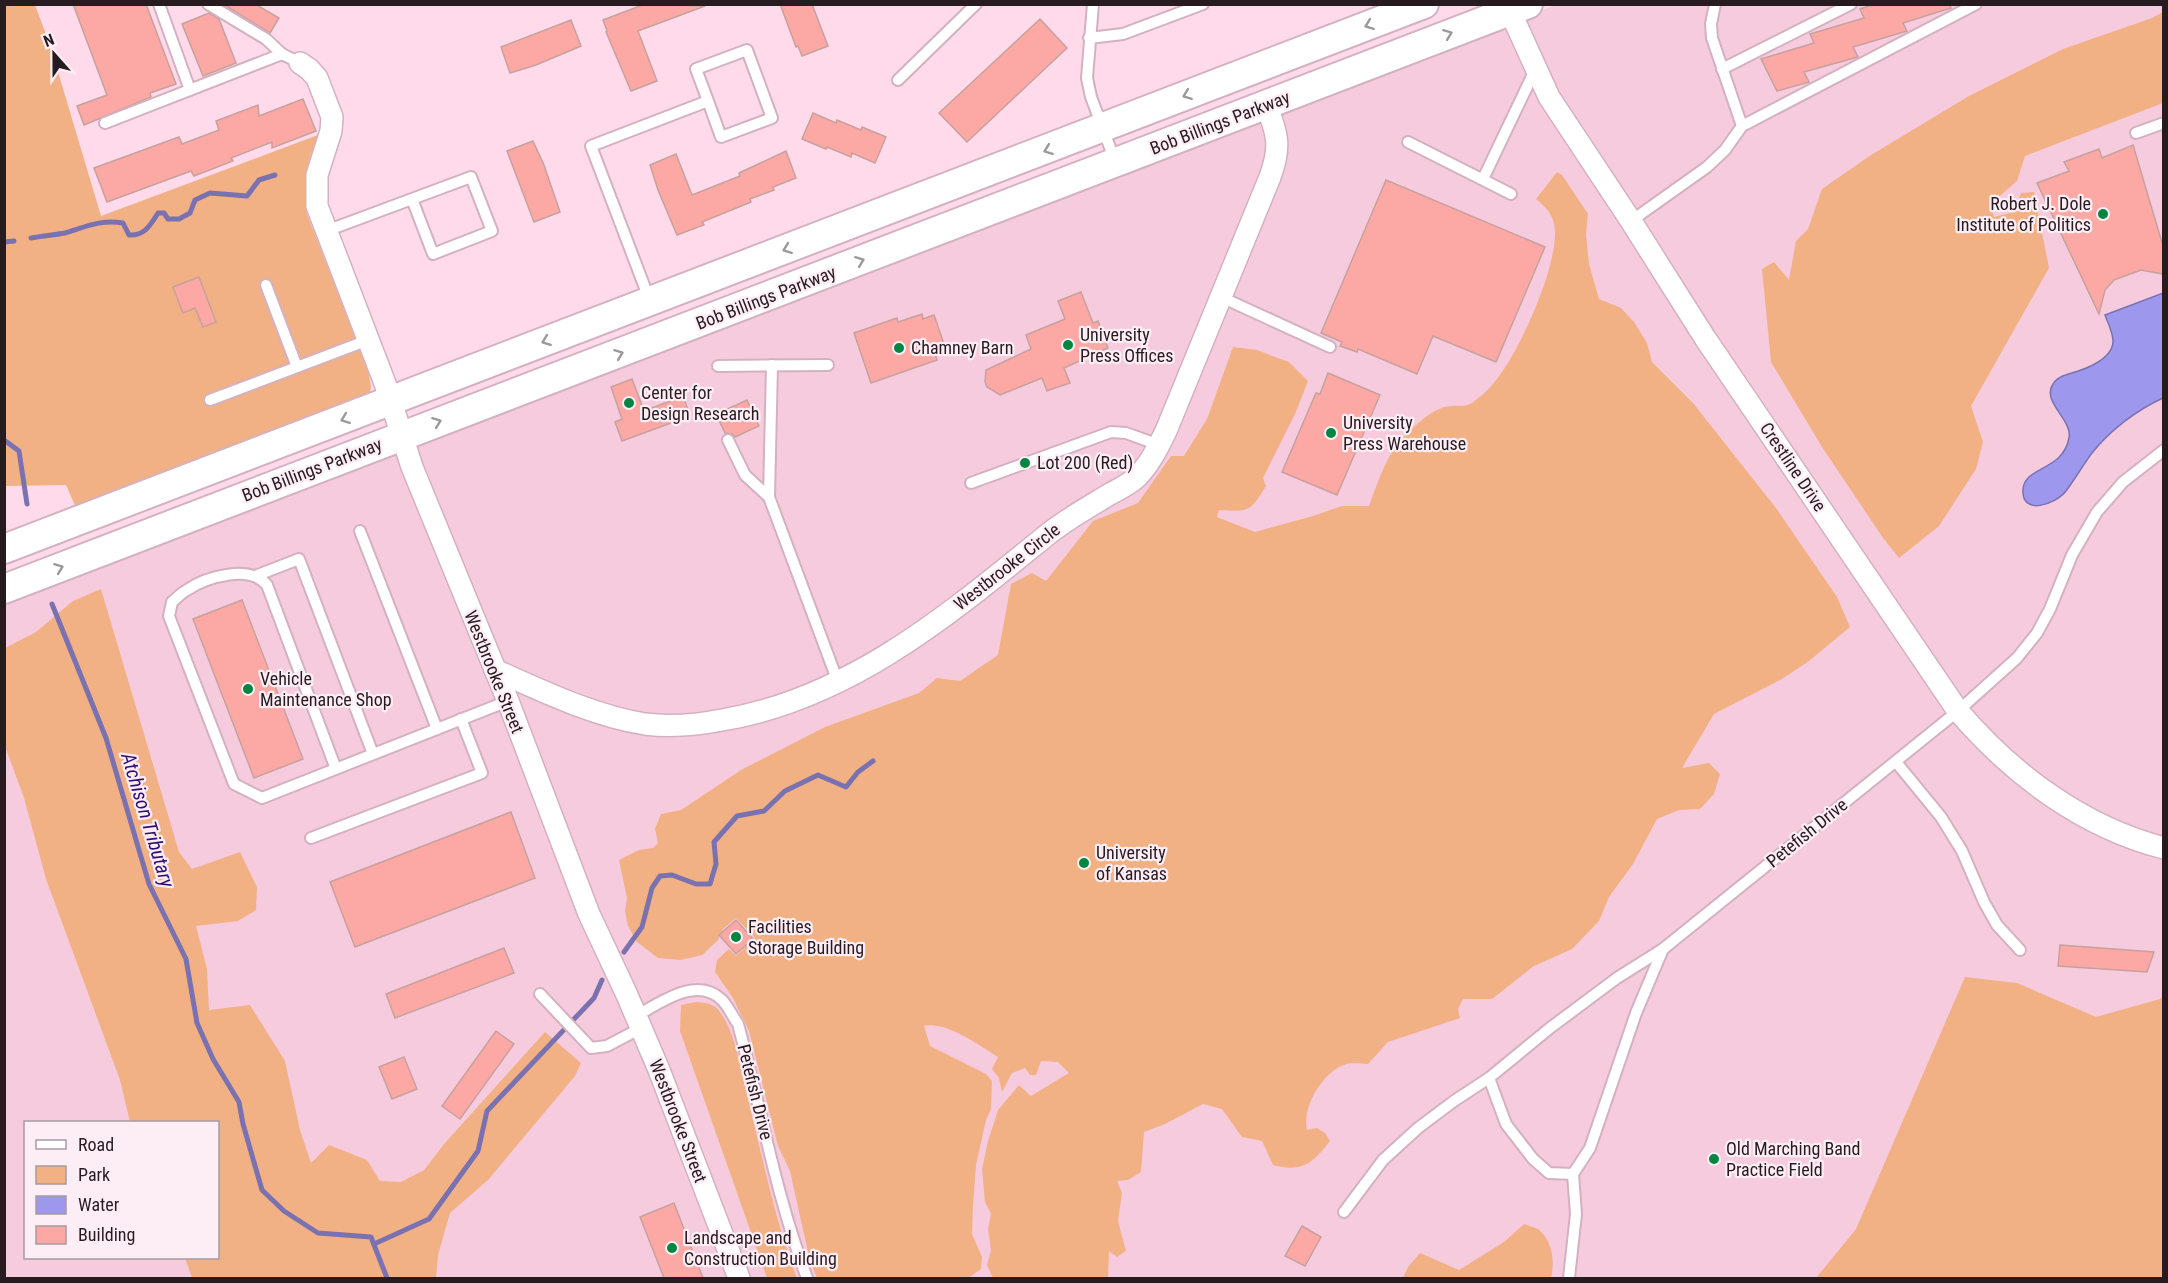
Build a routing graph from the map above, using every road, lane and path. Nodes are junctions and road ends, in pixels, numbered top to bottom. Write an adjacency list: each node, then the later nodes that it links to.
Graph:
1 (159, 4): 16 (lane)
2 (208, 4): 12 (lane)
3 (976, 4): 15 (lane)
4 (1093, 4): 11 (lane)
5 (1203, 4): 11 (lane)
6 (1424, 4): 22 (main road, Bob Billings Parkway, one-way to 22)
7 (1715, 4): 13 (lane)
8 (1851, 4): 13 (lane)
9 (1976, 4): 21 (lane)
10 (1515, 7): 14 (street, Crestline Drive); 18 (main road, Bob Billings Parkway, one-way to 10)
11 (1089, 38): 22 (lane)
12 (291, 58): 16 (lane); 30 (street, Westbrooke Street)
13 (1722, 69): 21 (lane)
14 (1535, 70): 26 (lane); 29 (street, Crestline Drive)
15 (898, 80)
16 (190, 90): 19 (lane)
17 (708, 101): 17 (lane); 33 (lane)
18 (1266, 105): 25 (main road, Bob Billings Parkway); 32 (street, Westbrooke Circle)
19 (105, 123)
20 (2163, 123): 23 (lane)
21 (1742, 126): 29 (lane)
22 (1103, 129): 25 (lane); 33 (main road, Bob Billings Parkway, one-way to 33)
23 (2136, 133)
24 (1407, 142): 26 (lane)
25 (1115, 163): 42 (main road, Bob Billings Parkway, one-way to 25)
26 (1483, 179): 27 (lane)
27 (1511, 194)
28 (412, 199): 28 (lane); 30 (lane)
29 (1631, 221): 55 (street, Crestline Drive)
30 (326, 231): 34 (street, Westbrooke Street)
31 (266, 285): 39 (lane)
32 (1221, 297): 35 (lane); 44 (street, Westbrooke Circle)
33 (650, 302): 41 (main road, Bob Billings Parkway, one-way to 41)
34 (368, 340): 39 (lane); 41 (street, Westbrooke Street)
35 (1330, 347)
36 (772, 365): 37 (lane); 38 (lane); 47 (lane)
37 (828, 365)
38 (718, 366)
39 (297, 367): 40 (lane)
40 (210, 399)
41 (390, 401): 42 (street, Westbrooke Street); 49 (main road, Bob Billings Parkway, one-way to 49)
42 (402, 436): 51 (main road, Bob Billings Parkway, one-way to 42); 52 (street, Westbrooke Street)
43 (728, 440): 47 (lane)
44 (1159, 445): 46 (lane); 53 (street, Westbrooke Circle)
45 (2163, 450): 55 (lane, Petefish Drive)
46 (971, 483)
47 (769, 497): 53 (lane)
48 (360, 531): 57 (lane)
49 (4, 549)
50 (255, 576): 58 (lane); 60 (lane); 60 (lane)
51 (4, 589)
52 (495, 670): 53 (street, Westbrooke Circle); 54 (street, Westbrooke Street)
53 (838, 682)
54 (508, 701): 56 (lane); 66 (street, Westbrooke Street)
55 (1958, 711): 59 (lane, Petefish Drive); 62 (street, Crestline Drive)
56 (461, 719): 57 (lane); 61 (lane)
57 (437, 729): 58 (lane)
58 (373, 754): 60 (lane)
59 (1896, 762): 63 (lane, Petefish Drive); 64 (lane)
60 (336, 768)
61 (311, 838)
62 (2163, 848)
63 (1663, 949): 67 (lane); 68 (lane, Petefish Drive)
64 (2020, 950)
65 (540, 994): 66 (lane, Petefish Drive)
66 (638, 1022): 70 (street, Westbrooke Street); 71 (lane, Petefish Drive)
67 (1489, 1078): 68 (lane); 69 (lane)
68 (1572, 1174): 72 (lane)
69 (1344, 1212)
70 (739, 1278)
71 (807, 1278)
72 (1569, 1278)

